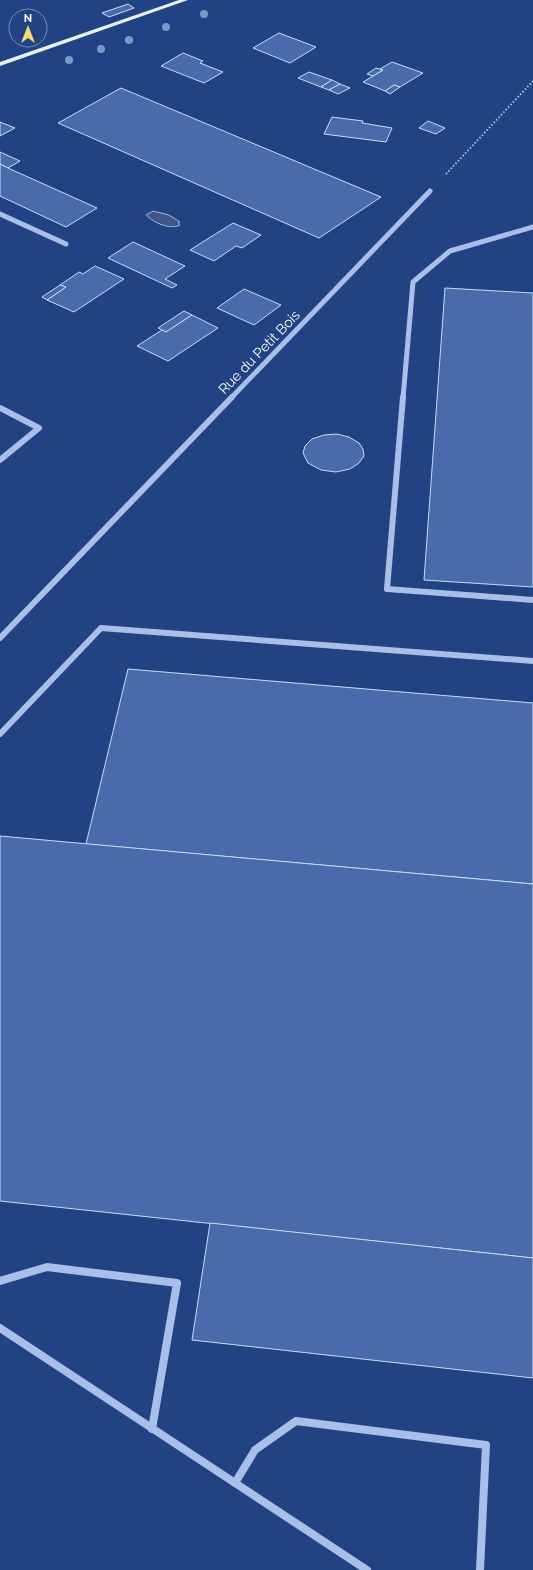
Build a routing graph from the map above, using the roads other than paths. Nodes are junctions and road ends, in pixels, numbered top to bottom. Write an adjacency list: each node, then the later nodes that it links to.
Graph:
1 (185, 0): 2 (main road)
2 (0, 64)
3 (430, 191): 10 (street, Rue du Petit Bois)
4 (0, 214): 6 (street)
5 (533, 227): 9 (street)
6 (66, 244)
7 (0, 408): 8 (street)
8 (0, 460)
9 (533, 600)
10 (0, 638)
11 (533, 661): 12 (street)
12 (0, 734)
13 (0, 1281): 15 (street)
14 (0, 1328): 15 (street)
15 (152, 1429): 16 (street)
16 (235, 1483): 17 (street); 18 (street)
17 (367, 1570)
18 (480, 1570)

